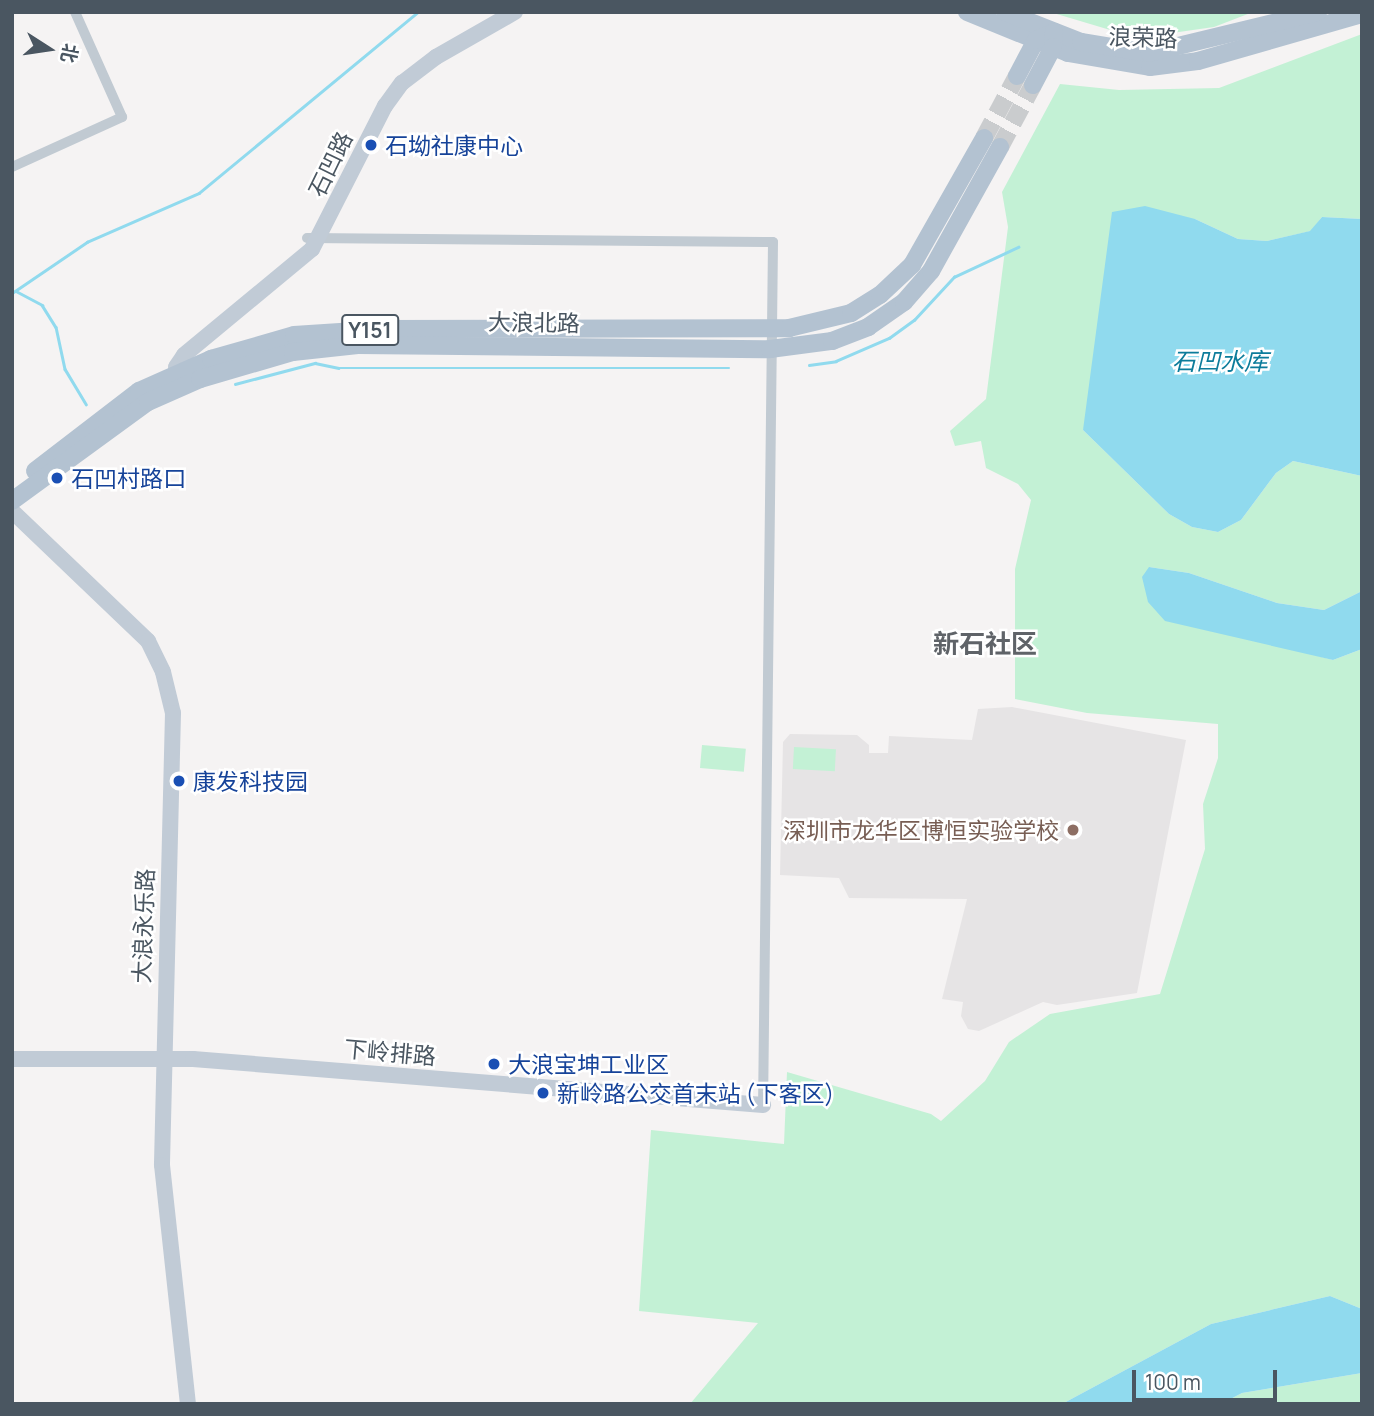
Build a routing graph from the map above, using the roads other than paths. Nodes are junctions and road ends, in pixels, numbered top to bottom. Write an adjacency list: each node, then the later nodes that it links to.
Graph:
1 (75, 12): 10 (street)
2 (495, 12): 11 (street, 石凹路)
3 (515, 12): 11 (street, 石凹路)
4 (967, 12): 8 (main road)
5 (1006, 12): 9 (main road, 浪荣路)
6 (1318, 12): 9 (main road, 浪荣路)
7 (1362, 14): 9 (main road, 浪荣路)
8 (1036, 40): 9 (main road); 9 (main road)
9 (1054, 40)
10 (12, 167)
11 (313, 238): 12 (street); 14 (street, 石凹路)
12 (770, 329): 13 (street); 13 (main road, 大浪北路); 14 (main road, 大浪北路 / Y151)
13 (771, 349): 16 (main road, 大浪北路 / Y151); 20 (street)
14 (178, 373): 15 (main road, 大浪北路 / Y151)
15 (12, 488)
16 (12, 501)
17 (12, 511): 19 (street, 大浪永乐路)
18 (12, 1059): 19 (street, 下岭排路)
19 (162, 1059): 20 (street, 下岭排路); 21 (street, 大浪永乐路)
20 (763, 1105)
21 (188, 1404)

